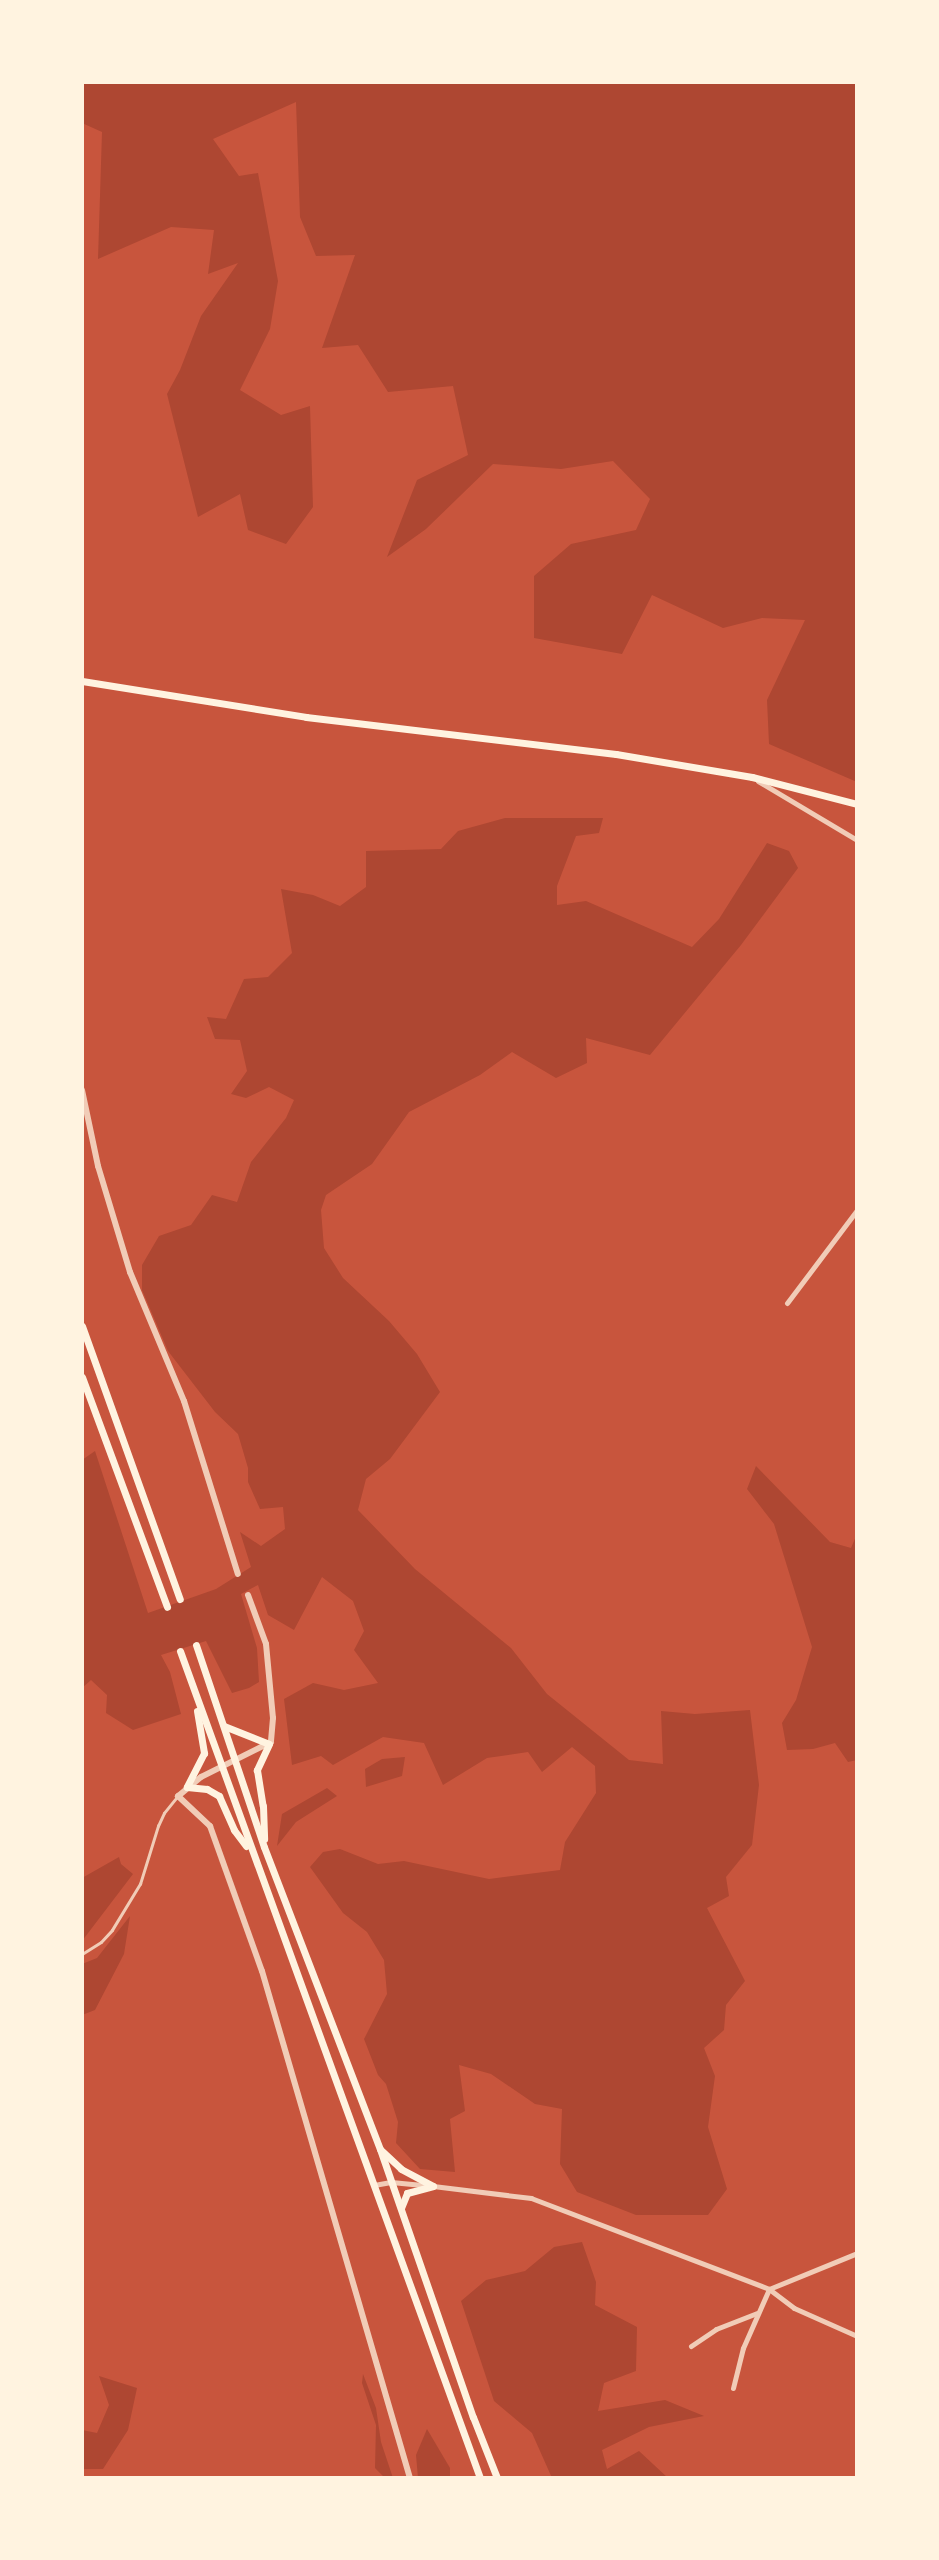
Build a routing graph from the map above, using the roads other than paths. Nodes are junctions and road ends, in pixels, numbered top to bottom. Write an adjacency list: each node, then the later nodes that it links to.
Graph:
1 (82, 681): 2 (main road)
2 (752, 777): 3 (main road); 4 (street)
3 (857, 804)
4 (857, 840)
5 (82, 1090): 10 (street)
6 (857, 1210): 7 (street)
7 (787, 1303)
8 (82, 1326): 12 (main road)
9 (82, 1377): 13 (main road)
10 (238, 1574)
11 (248, 1595): 18 (street)
12 (180, 1599)
13 (167, 1607)
14 (196, 1645): 17 (main road)
15 (180, 1651): 16 (main road)
16 (195, 1692): 20 (main road); 21 (main road)
17 (224, 1726): 18 (main road); 19 (main road)
18 (269, 1744): 19 (street); 23 (main road)
19 (235, 1762): 20 (street); 23 (main road)
20 (221, 1769): 21 (street); 24 (main road)
21 (187, 1787): 22 (street); 24 (main road)
22 (178, 1796): 25 (lane); 37 (street)
23 (264, 1847): 26 (main road)
24 (252, 1856): 28 (main road)
25 (82, 1954)
26 (380, 2149): 27 (main road); 29 (main road)
27 (391, 2182): 28 (street); 29 (street); 30 (main road)
28 (374, 2185): 38 (main road)
29 (433, 2186): 30 (main road); 32 (street)
30 (400, 2209): 39 (main road)
31 (857, 2253): 32 (street)
32 (769, 2289): 33 (street); 34 (street)
33 (757, 2313): 35 (street); 36 (street)
34 (857, 2336)
35 (691, 2346)
36 (733, 2388)
37 (410, 2478)
38 (480, 2478)
39 (497, 2478)

